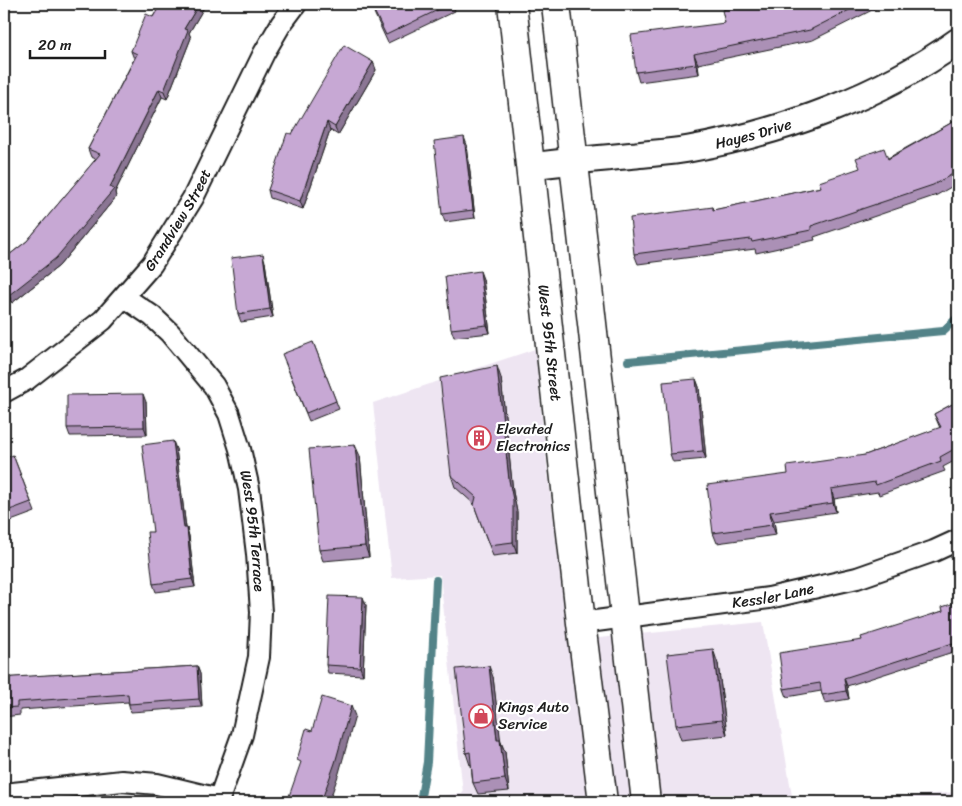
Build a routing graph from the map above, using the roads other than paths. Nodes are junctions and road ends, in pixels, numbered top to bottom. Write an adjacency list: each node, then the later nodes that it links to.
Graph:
1 (296, 4): 7 (street, Grandview Street)
2 (512, 4): 6 (main road, West 95th Street)
3 (556, 4): 5 (main road)
4 (958, 41): 5 (street, Hayes Drive)
5 (574, 161): 6 (street, Hayes Drive); 10 (main road)
6 (530, 166): 11 (main road, West 95th Street)
7 (124, 297): 8 (street, Grandview Street); 13 (street, West 95th Terrace)
8 (4, 392)
9 (958, 540): 10 (street, Kessler Lane)
10 (626, 617): 11 (street, Kessler Lane); 15 (main road)
11 (581, 623): 14 (main road, West 95th Street)
12 (4, 794): 13 (street)
13 (218, 801)
14 (603, 802)
15 (646, 802)

